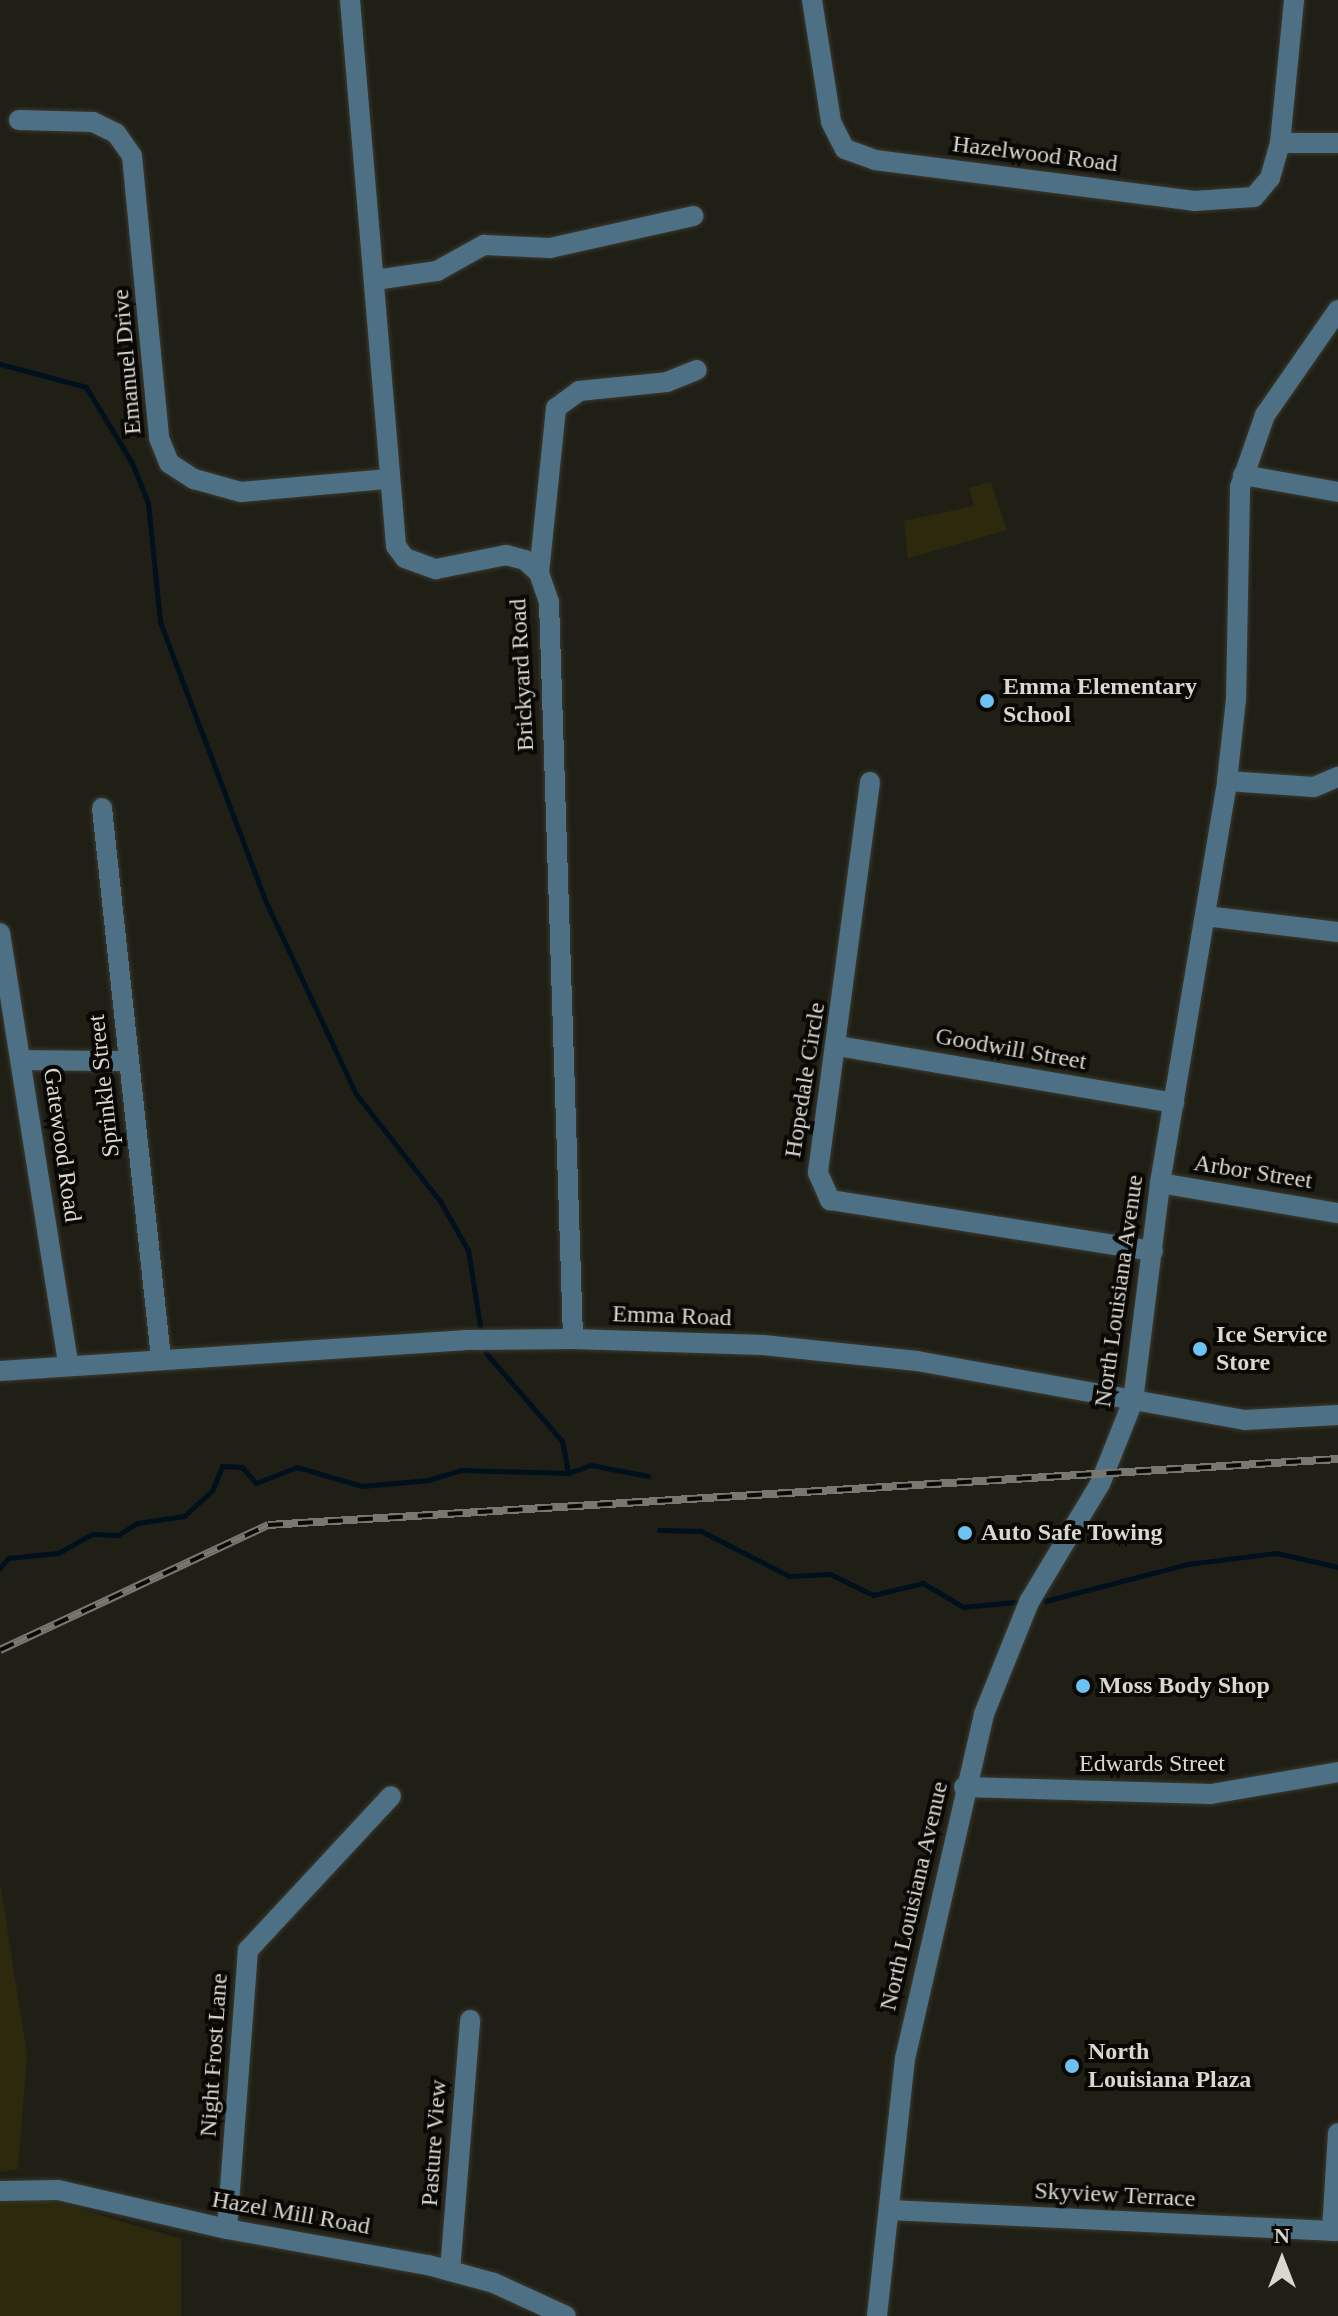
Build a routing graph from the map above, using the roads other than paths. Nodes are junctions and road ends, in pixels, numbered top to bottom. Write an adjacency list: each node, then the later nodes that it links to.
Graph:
1 (350, 0): 8 (street, Brickyard Road)
2 (812, 0): 5 (street, Hazelwood Road)
3 (1294, 0): 5 (street, Hazelwood Road)
4 (19, 120): 12 (street, Emanuel Drive)
5 (1280, 143): 6 (street)
6 (1338, 143)
7 (693, 216): 8 (street)
8 (375, 280): 12 (street, Brickyard Road)
9 (1338, 310): 11 (street, North Louisiana Avenue)
10 (697, 370): 14 (street)
11 (1243, 475): 13 (street); 16 (street, North Louisiana Avenue)
12 (388, 479): 14 (street, Brickyard Road)
13 (1338, 492)
14 (539, 573): 29 (street, Brickyard Road)
15 (1338, 777): 16 (street)
16 (1227, 781): 19 (street, North Louisiana Avenue)
17 (870, 782): 22 (street, Hopedale Circle)
18 (102, 808): 24 (street, Sprinkle Street)
19 (1205, 916): 20 (street); 25 (street, North Louisiana Avenue)
20 (1338, 932)
21 (0, 933): 23 (street, Gatewood Road)
22 (838, 1046): 25 (street, Goodwill Street); 28 (street, Hopedale Circle)
23 (23, 1060): 24 (street); 31 (street, Gatewood Road)
24 (126, 1061): 30 (street, Sprinkle Street)
25 (1174, 1103): 26 (street, North Louisiana Avenue)
26 (1160, 1183): 27 (street, Arbor Street); 28 (street, North Louisiana Avenue)
27 (1338, 1213)
28 (1153, 1251): 33 (street, North Louisiana Avenue)
29 (573, 1339): 30 (street, Emma Road); 33 (street, Emma Road)
30 (161, 1358): 31 (street, Emma Road)
31 (68, 1364): 32 (street, Emma Road)
32 (0, 1371)
33 (1133, 1401): 34 (street, Emma Road); 36 (street, North Louisiana Avenue)
34 (1338, 1415)
35 (1338, 1772): 36 (street, Edwards Street)
36 (964, 1787): 41 (street, North Louisiana Avenue)
37 (391, 1796): 42 (street, Night Frost Lane)
38 (470, 2020): 44 (street, Pasture View)
39 (1338, 2133): 43 (street)
40 (0, 2191): 42 (street, Hazel Mill Road)
41 (889, 2210): 43 (street, Skyview Terrace); 46 (street, North Louisiana Avenue)
42 (227, 2229): 44 (street, Hazel Mill Road)
43 (1335, 2231)
44 (450, 2271): 45 (street, Hazel Mill Road)
45 (566, 2316)
46 (877, 2316)

